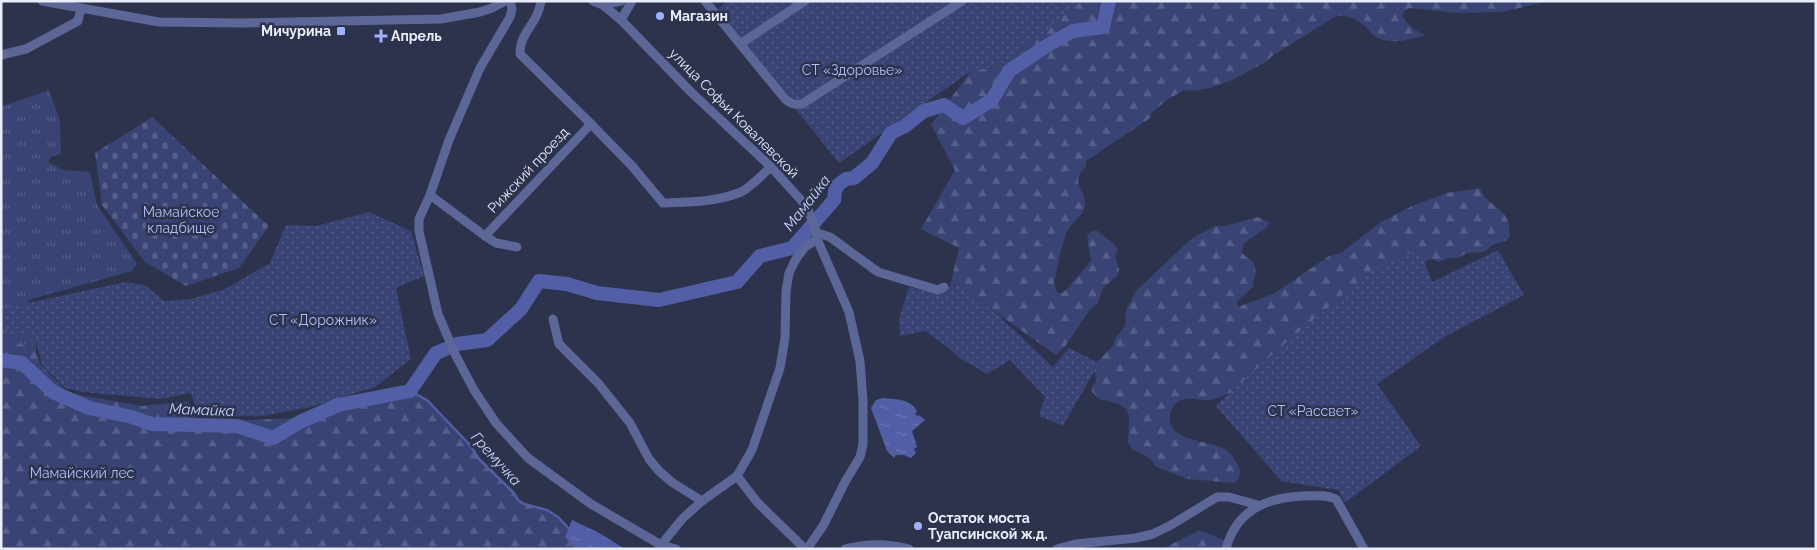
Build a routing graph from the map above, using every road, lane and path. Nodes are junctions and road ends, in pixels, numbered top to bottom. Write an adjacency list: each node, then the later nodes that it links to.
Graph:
1 (42, 1): 11 (street)
2 (505, 1): 13 (street)
3 (510, 1): 19 (street)
4 (541, 1): 17 (street)
5 (593, 1): 12 (street, улица Софьи Ковалевской)
6 (621, 1): 12 (street)
7 (632, 1): 14 (street)
8 (705, 1): 15 (street)
9 (805, 1): 15 (street)
10 (962, 1): 15 (street)
11 (63, 3): 13 (street)
12 (603, 5): 14 (street, улица Софьи Ковалевской)
13 (81, 8): 16 (street)
14 (621, 20): 18 (street, улица Софьи Ковалевской)
15 (740, 44)
16 (1, 56)
17 (591, 124): 18 (street); 21 (street, Рижский проезд)
18 (771, 167): 20 (street, улица Софьи Ковалевской)
19 (430, 195): 21 (street); 28 (street)
20 (816, 234): 23 (street); 25 (street); 30 (street, улица Софьи Ковалевской)
21 (485, 236): 22 (street)
22 (517, 247)
23 (944, 287)
24 (553, 319): 26 (street)
25 (737, 476): 26 (street); 30 (street)
26 (702, 501): 28 (street)
27 (1258, 505): 33 (street); 34 (street); 35 (street)
28 (661, 545): 29 (street)
29 (676, 549)
30 (806, 549)
31 (845, 549): 32 (street)
32 (909, 549)
33 (1057, 549)
34 (1226, 549)
35 (1364, 549)

